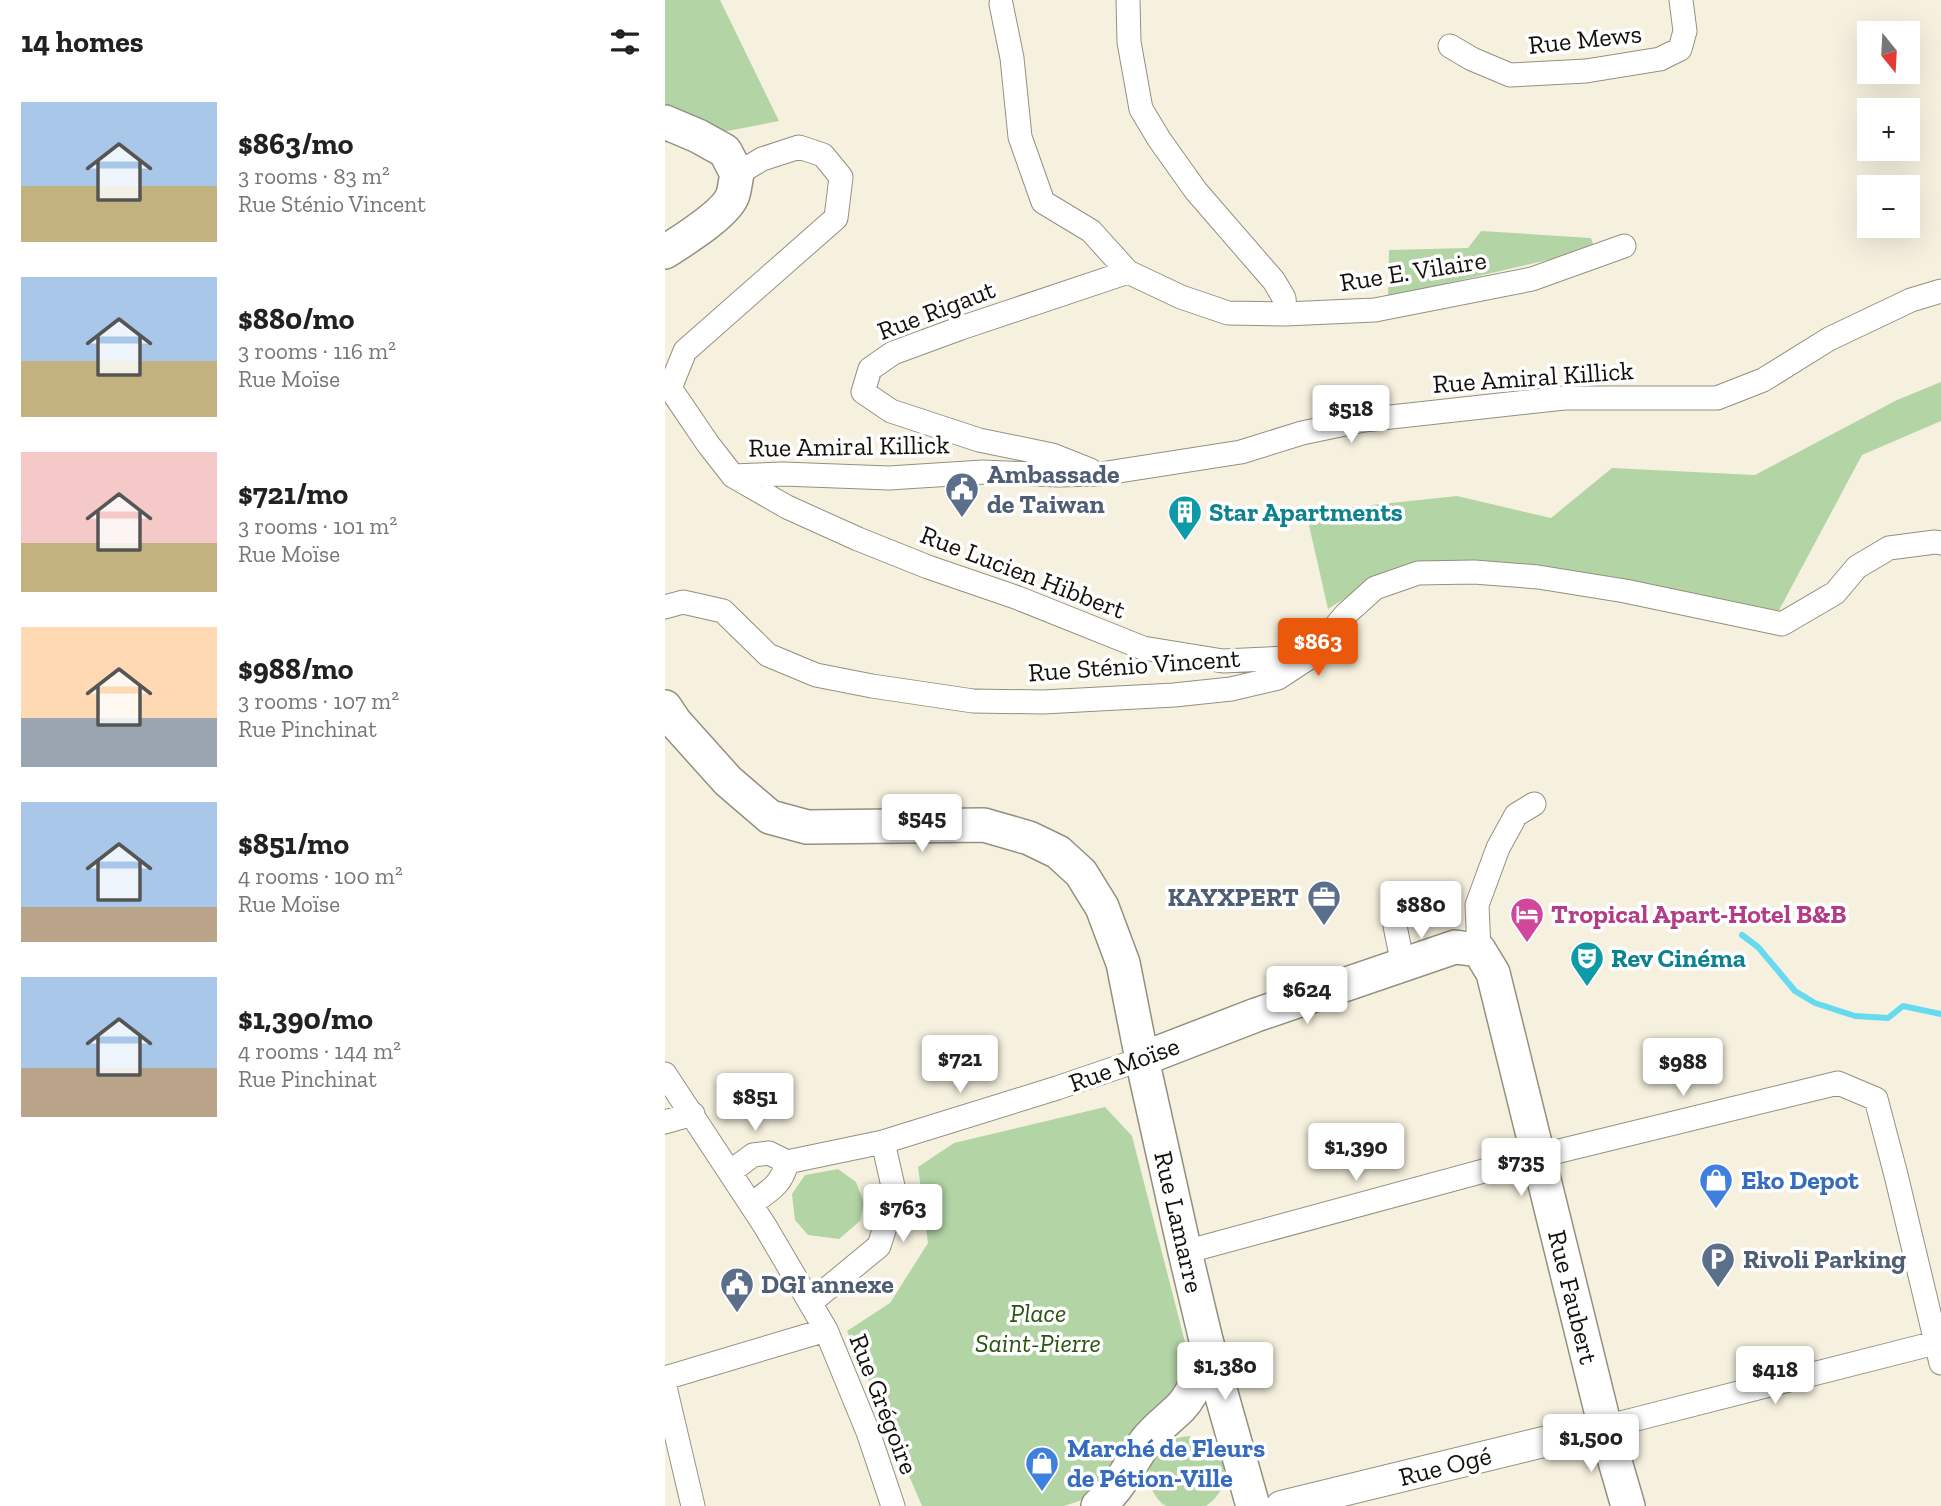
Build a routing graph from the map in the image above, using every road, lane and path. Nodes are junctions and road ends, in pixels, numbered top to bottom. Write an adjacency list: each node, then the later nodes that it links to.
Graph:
1 (1128, 0): 11 (street)
2 (1681, 0): 4 (street, Rue Mews)
3 (1001, 4): 9 (street)
4 (1450, 46)
5 (665, 122): 6 (main road)
6 (737, 174): 8 (main road); 13 (street)
7 (1624, 246): 11 (street, Rue E. Vilaire)
8 (665, 252)
9 (1128, 272): 11 (street, Rue E. Vilaire); 12 (street, Rue Rigaut)
10 (1941, 291): 12 (street, Rue Amiral Killick)
11 (1285, 314)
12 (1100, 474): 13 (street, Rue Amiral Killick)
13 (733, 476): 16 (street, Rue Lucien Hibbert)
14 (1941, 543): 16 (street, Rue Sténio Vincent)
15 (665, 607): 16 (street, Rue Sténio Vincent)
16 (1310, 657)
17 (665, 708): 22 (main road, Rue Lamarre)
18 (1534, 804): 20 (street)
19 (1395, 926): 21 (street)
20 (1467, 949): 21 (main road, Rue Moïse); 27 (main road, Rue Faubert)
21 (1403, 965): 22 (main road, Rue Moïse)
22 (1142, 1059): 26 (street, Rue Moïse); 31 (main road, Rue Lamarre)
23 (665, 1074): 24 (street, Rue Grégoire)
24 (693, 1114): 25 (street); 29 (street, Rue Grégoire)
25 (665, 1122)
26 (883, 1142): 28 (street, Rue Moïse); 32 (street)
27 (1539, 1156): 31 (street); 35 (street); 39 (main road, Rue Faubert)
28 (787, 1162): 29 (street, Rue Moïse); 30 (street)
29 (730, 1172): 30 (street, Rue Grégoire)
30 (751, 1204): 32 (street, Rue Grégoire)
31 (1185, 1252): 34 (main road, Rue Lamarre)
32 (811, 1302): 33 (street, Rue Grégoire)
33 (826, 1330): 36 (street); 43 (street, Rue Grégoire)
34 (1206, 1340): 38 (main road); 40 (main road, Rue Lamarre)
35 (1938, 1353): 39 (street, Rue Ogé)
36 (665, 1378)
37 (665, 1387): 42 (street)
38 (1170, 1417): 40 (main road); 41 (main road)
39 (1605, 1427): 47 (street, Rue Ogé); 48 (main road, Rue Faubert)
40 (1238, 1457): 46 (main road, Rue Lamarre)
41 (1126, 1475): 44 (main road); 45 (main road)
42 (693, 1506)
43 (893, 1506)
44 (1098, 1506)
45 (1138, 1506)
46 (1253, 1506)
47 (1281, 1506)
48 (1628, 1506)

